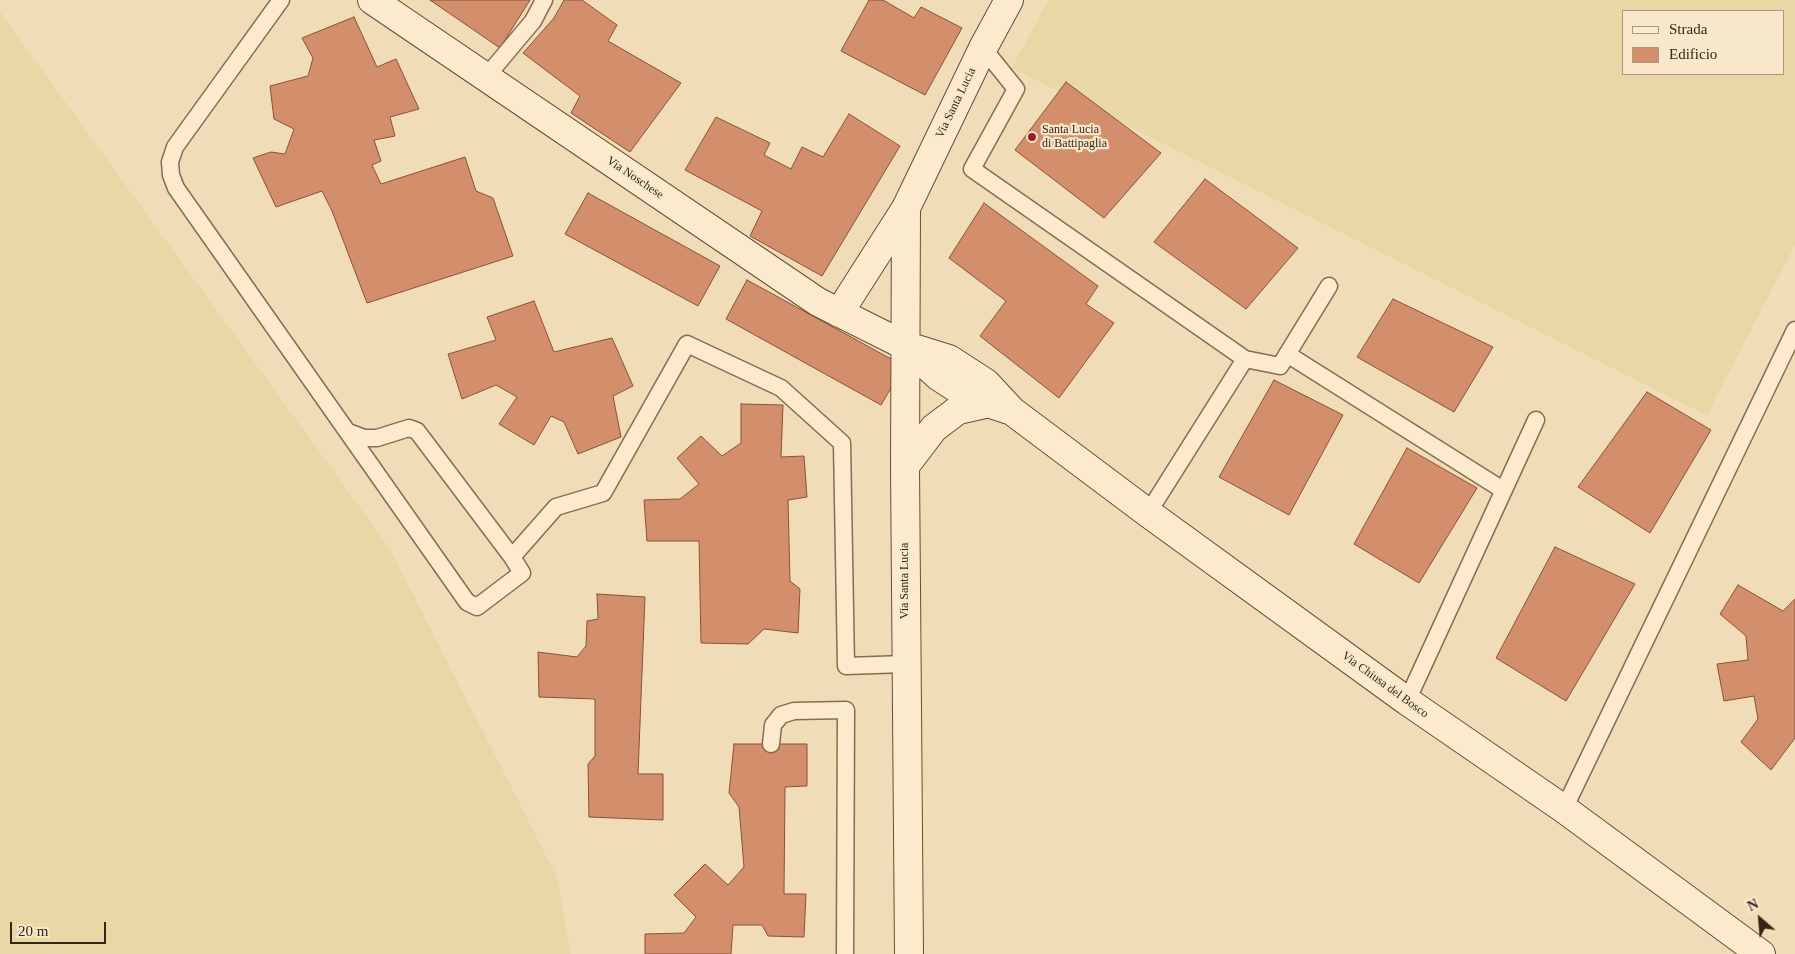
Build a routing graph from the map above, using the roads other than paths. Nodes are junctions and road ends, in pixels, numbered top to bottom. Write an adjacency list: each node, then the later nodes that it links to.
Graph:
1 (282, 0): 16 (lane)
2 (372, 0): 6 (street, Via Noschese)
3 (544, 0): 6 (lane)
4 (1010, 0): 5 (street, Via Santa Lucia)
5 (983, 48): 7 (street, Via Santa Lucia); 13 (lane)
6 (486, 77): 9 (street, Via Noschese)
7 (906, 208): 9 (street, Via Santa Lucia); 11 (street, Via Santa Lucia)
8 (1329, 286): 12 (lane)
9 (840, 313): 11 (street, Via Noschese)
10 (1795, 330): 24 (lane)
11 (904, 345): 14 (street, Via Chiusa del Bosco); 17 (street, Via Santa Lucia)
12 (1287, 354): 13 (lane); 18 (lane)
13 (1245, 359): 19 (lane)
14 (1000, 407): 17 (street); 19 (street, Via Chiusa del Bosco)
15 (1536, 420): 18 (lane)
16 (348, 432): 20 (lane); 20 (lane)
17 (905, 466): 21 (street, Via Santa Lucia)
18 (1502, 490): 22 (lane)
19 (1148, 513): 22 (street, Via Chiusa del Bosco)
20 (512, 557): 21 (lane)
21 (905, 664): 26 (street, Via Santa Lucia)
22 (1406, 701): 24 (street, Via Chiusa del Bosco)
23 (771, 744): 25 (lane)
24 (1564, 809): 27 (street, Via Chiusa del Bosco)
25 (845, 954)
26 (909, 954)
27 (1761, 954)

